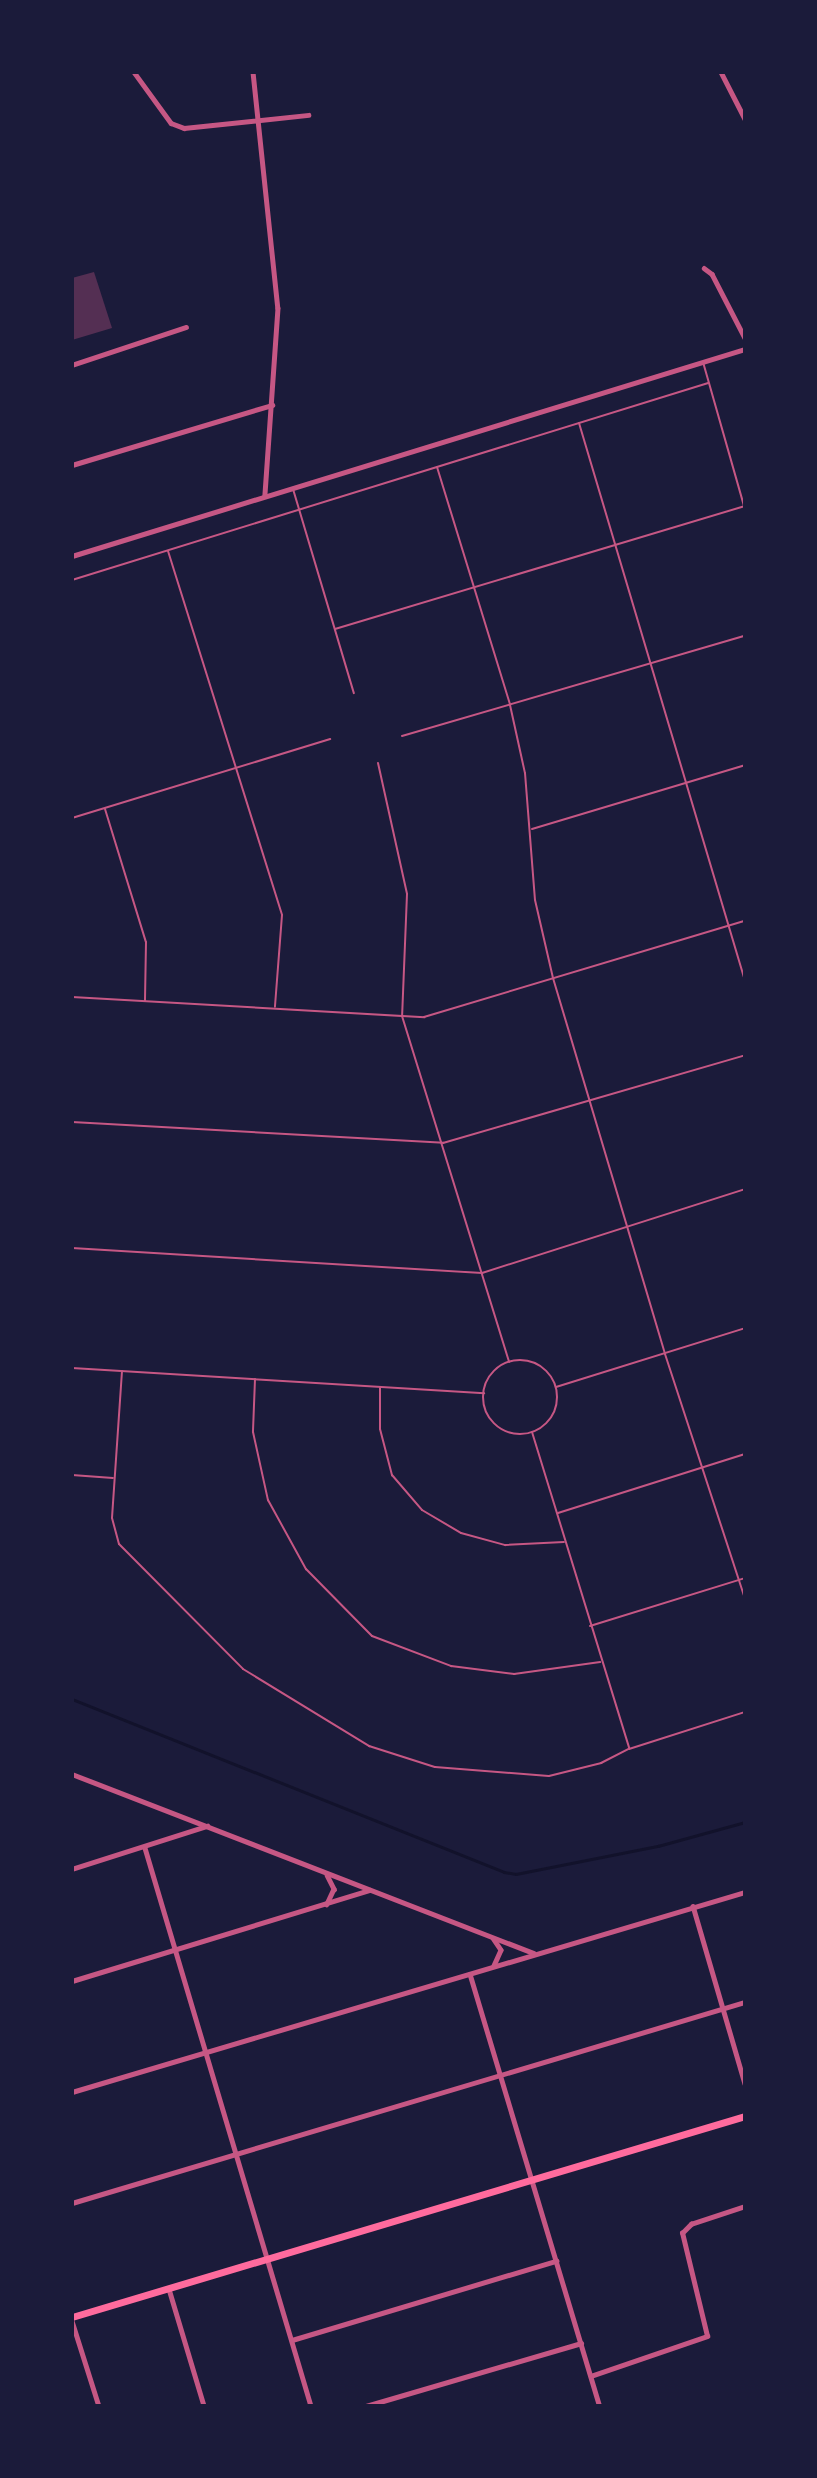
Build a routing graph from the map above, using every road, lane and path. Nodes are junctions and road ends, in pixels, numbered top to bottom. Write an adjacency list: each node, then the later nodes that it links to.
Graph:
1 (134, 72): 6 (street)
2 (253, 72): 6 (street)
3 (721, 72): 5 (street)
4 (308, 115): 6 (street)
5 (745, 118)
6 (258, 122): 14 (street)
7 (704, 268): 9 (street)
8 (186, 327): 12 (street)
9 (745, 338)
10 (745, 349): 11 (street)
11 (703, 362): 13 (lane); 18 (street)
12 (72, 365)
13 (708, 383): 15 (lane); 20 (lane)
14 (272, 405): 16 (street); 19 (street)
15 (579, 423): 17 (lane); 22 (lane)
16 (72, 466)
17 (438, 467): 21 (lane); 26 (lane)
18 (293, 488): 19 (street); 21 (lane)
19 (265, 496): 24 (street)
20 (745, 507): 22 (lane)
21 (300, 509): 23 (lane); 27 (lane)
22 (617, 544): 26 (lane); 29 (lane)
23 (168, 550): 25 (lane); 36 (lane)
24 (72, 556)
25 (72, 580)
26 (472, 588): 27 (lane); 31 (lane)
27 (335, 629): 30 (lane)
28 (745, 636): 29 (lane)
29 (654, 663): 31 (lane); 37 (lane)
30 (354, 693)
31 (510, 705): 32 (lane); 40 (lane)
32 (402, 736)
33 (330, 739): 36 (lane)
34 (378, 763): 48 (lane)
35 (745, 765): 37 (lane)
36 (236, 768): 38 (lane); 47 (lane)
37 (688, 782): 40 (lane); 42 (lane)
38 (105, 808): 39 (lane); 46 (lane)
39 (72, 818)
40 (531, 829): 43 (lane)
41 (745, 921): 42 (lane)
42 (731, 923): 43 (lane); 44 (lane)
43 (553, 978): 48 (lane); 50 (lane)
44 (745, 982)
45 (72, 997): 46 (lane)
46 (145, 1001): 47 (lane)
47 (275, 1009): 48 (lane)
48 (402, 1016): 52 (lane)
49 (745, 1055): 50 (lane)
50 (590, 1100): 52 (lane); 54 (lane)
51 (72, 1122): 52 (lane)
52 (443, 1143): 56 (lane)
53 (745, 1189): 54 (lane)
54 (628, 1226): 56 (lane); 58 (lane)
55 (72, 1248): 56 (lane)
56 (482, 1273): 59 (lane)
57 (745, 1328): 58 (lane)
58 (666, 1354): 64 (lane); 68 (lane)
59 (509, 1362): 64 (lane); 65 (lane)
60 (72, 1368): 61 (lane)
61 (122, 1371): 62 (lane); 70 (lane)
62 (255, 1379): 63 (lane); 77 (lane)
63 (380, 1387): 65 (lane); 72 (lane)
64 (556, 1387): 66 (lane)
65 (484, 1393): 66 (lane)
66 (532, 1432): 71 (lane)
67 (745, 1454): 68 (lane)
68 (704, 1468): 71 (lane); 74 (lane)
69 (72, 1475): 70 (lane)
70 (114, 1478): 79 (lane)
71 (557, 1513): 72 (lane)
72 (565, 1542): 76 (lane)
73 (745, 1578): 74 (lane)
74 (739, 1580): 75 (lane); 76 (lane)
75 (745, 1599)
76 (589, 1626): 77 (lane)
77 (600, 1662): 79 (lane)
78 (745, 1712): 79 (lane)
79 (629, 1749)
80 (72, 1774): 81 (street)
81 (207, 1826): 82 (street); 84 (street)
82 (145, 1848): 83 (street); 90 (street)
83 (72, 1869)
84 (324, 1872): 85 (street); 87 (street)
85 (370, 1890): 87 (street); 89 (street)
86 (745, 1892): 88 (street)
87 (327, 1904): 90 (street)
88 (693, 1906): 91 (street); 96 (street)
89 (492, 1937): 91 (street); 92 (street)
90 (176, 1950): 94 (street); 97 (street)
91 (536, 1954): 92 (street)
92 (490, 1969): 93 (street)
93 (470, 1975): 97 (street); 98 (street)
94 (72, 1981)
95 (745, 2002): 96 (street)
96 (723, 2008): 98 (street); 99 (street)
97 (206, 2052): 100 (street); 102 (street)
98 (501, 2077): 102 (street); 103 (street)
99 (745, 2084)
100 (72, 2092)
101 (745, 2116): 103 (main road)
102 (237, 2155): 104 (street); 106 (street)
103 (532, 2180): 106 (main road); 107 (street)
104 (72, 2203)
105 (745, 2206): 112 (street)
106 (267, 2258): 108 (main road); 110 (street)
107 (556, 2261): 110 (street); 111 (street)
108 (169, 2288): 109 (main road); 114 (street)
109 (72, 2319): 113 (street)
110 (292, 2340): 115 (street)
111 (581, 2343): 112 (street); 116 (street)
112 (591, 2376): 117 (street)
113 (99, 2406)
114 (204, 2406)
115 (311, 2406)
116 (366, 2406)
117 (600, 2406)

